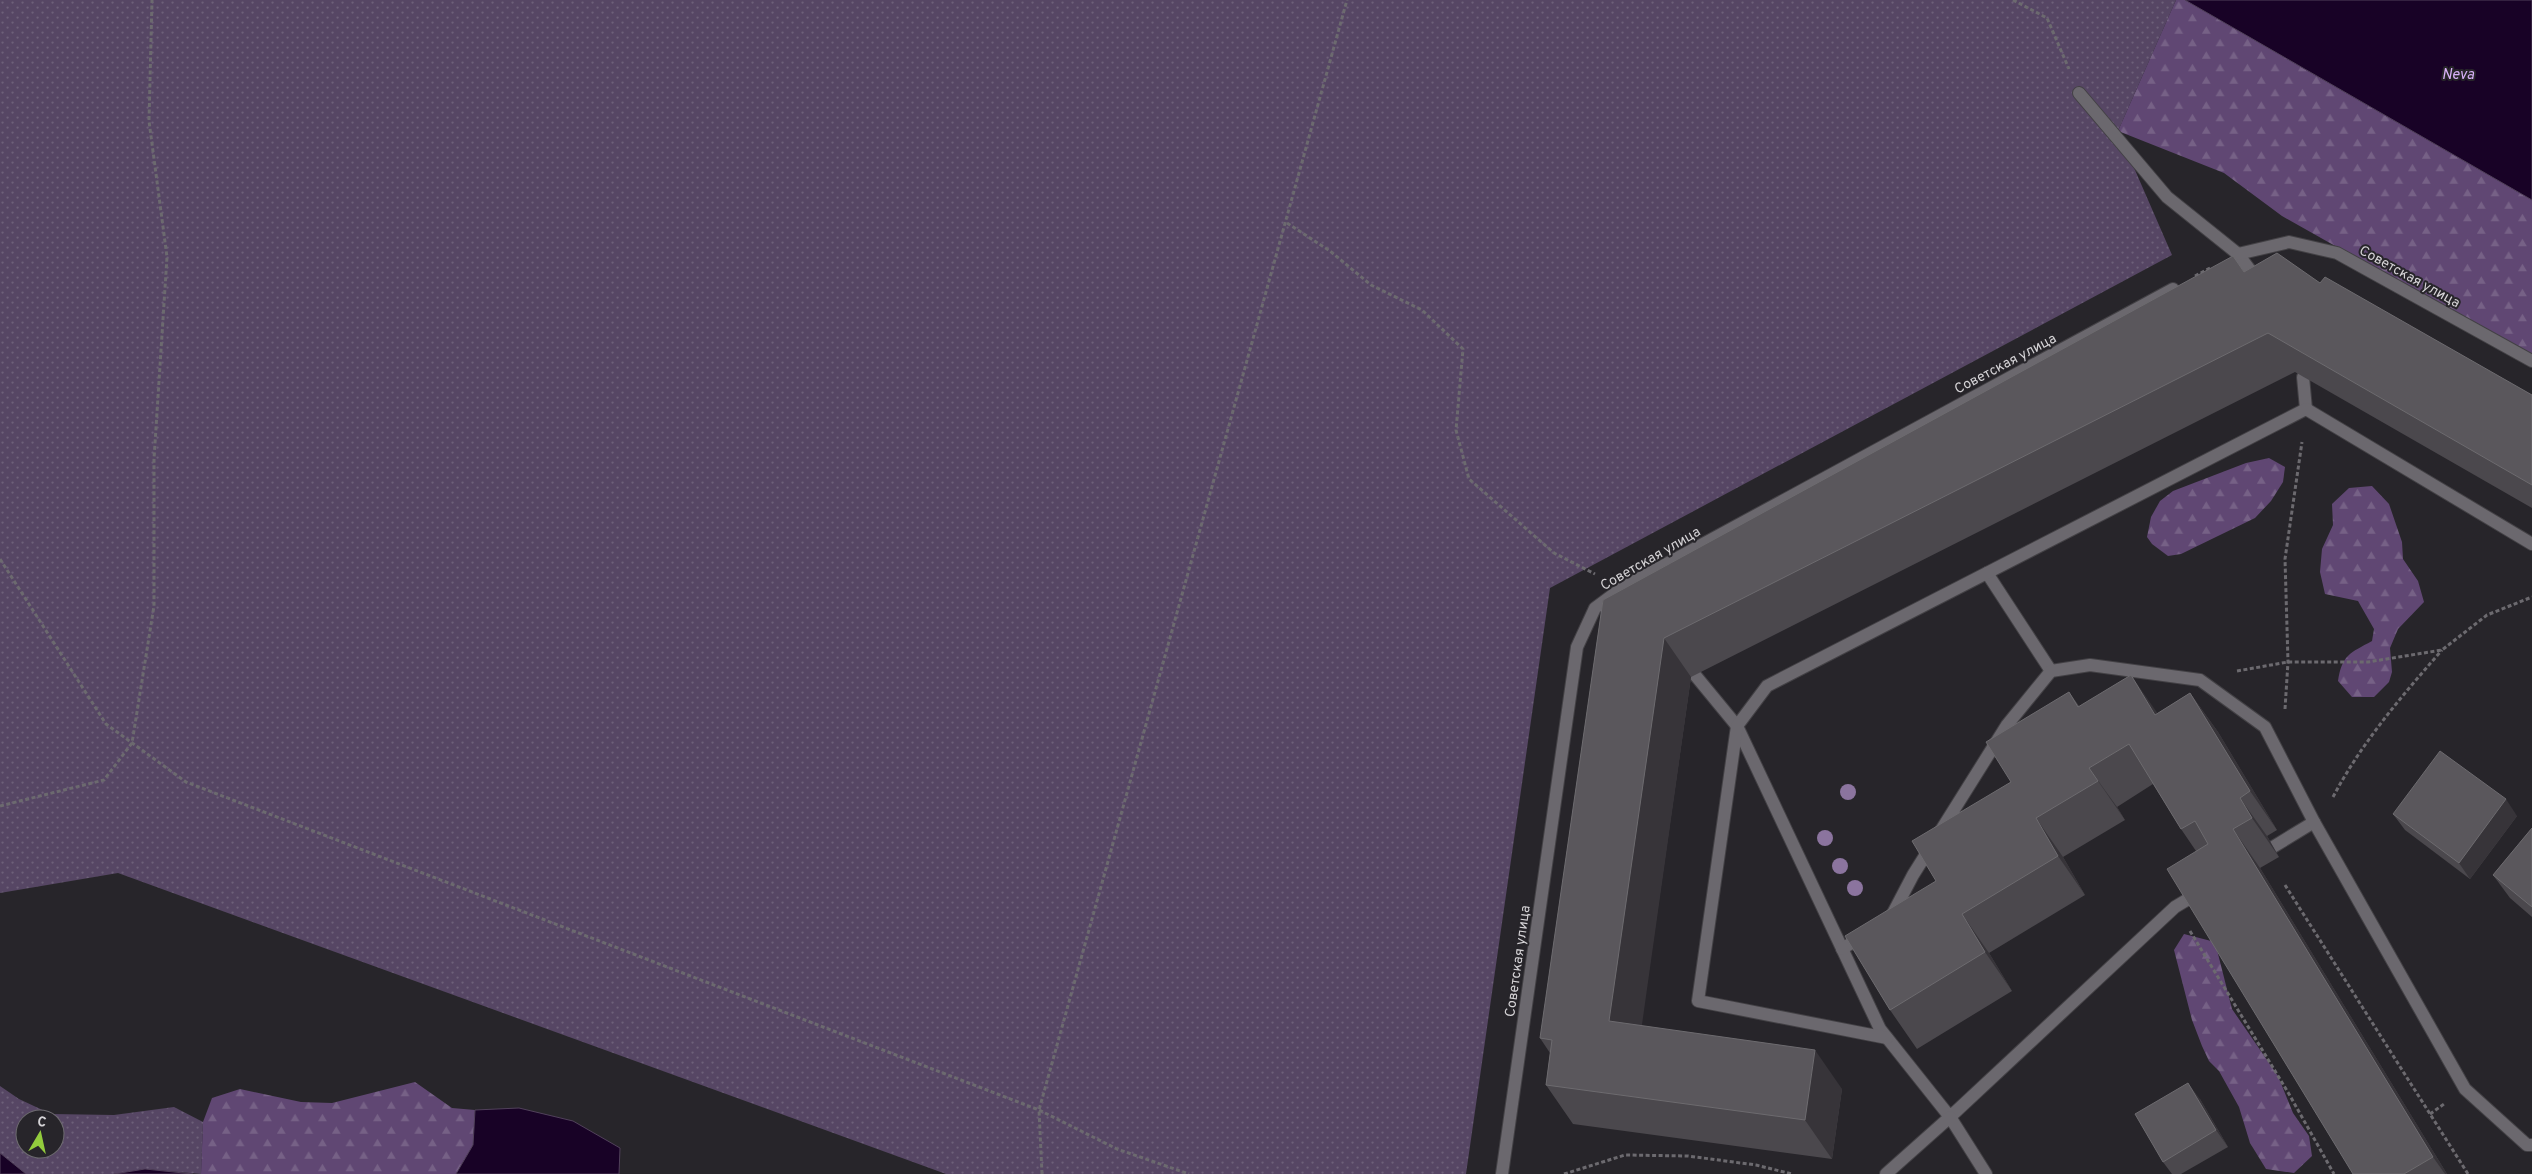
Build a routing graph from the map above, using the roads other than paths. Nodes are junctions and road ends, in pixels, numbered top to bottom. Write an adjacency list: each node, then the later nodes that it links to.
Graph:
1 (2079, 93): 2 (street)
2 (2238, 254): 4 (street); 5 (street, Советская улица)
3 (2173, 289): 10 (street, Советская улица)
4 (2267, 292)
5 (2532, 360)
6 (2303, 376): 7 (street)
7 (2306, 409): 8 (street); 9 (street)
8 (2532, 544)
9 (1987, 573): 12 (street); 14 (street)
10 (1622, 588): 11 (street); 22 (street, Советская улица)
11 (1633, 601)
12 (2051, 671): 15 (street); 18 (street)
13 (1695, 675): 14 (street)
14 (1737, 726): 18 (street); 19 (street)
15 (2314, 822): 16 (street); 21 (street)
16 (2273, 847)
17 (2214, 883): 20 (street)
18 (1842, 949): 19 (street)
19 (1887, 1038): 20 (street)
20 (1950, 1117): 23 (street); 24 (street)
21 (2532, 1145)
22 (1502, 1174)
23 (1886, 1174)
24 (1986, 1174)

